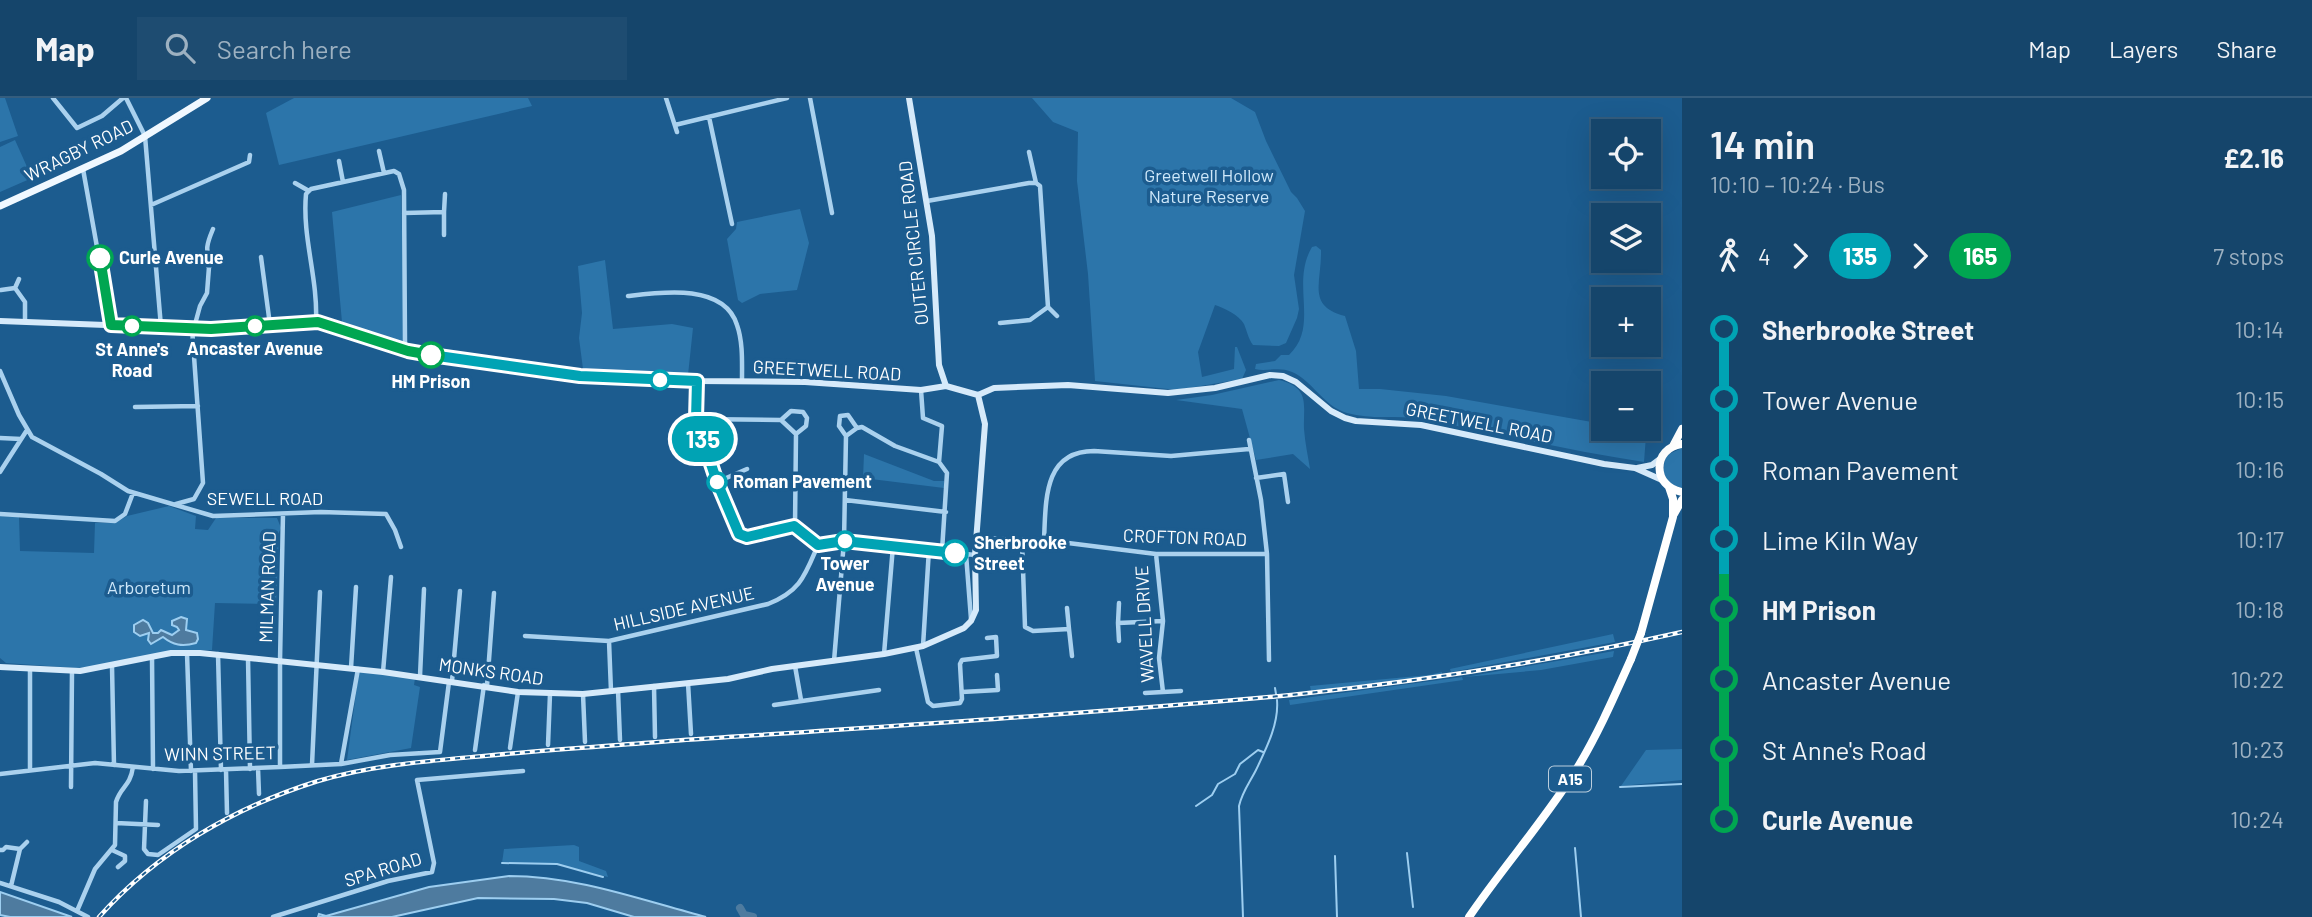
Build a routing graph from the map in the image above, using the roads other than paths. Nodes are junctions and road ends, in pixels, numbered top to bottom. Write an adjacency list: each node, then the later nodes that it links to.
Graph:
1 (53, 98): 2 (street)
2 (124, 98): 12 (street)
3 (207, 98): 12 (main road, WRAGBY ROAD)
4 (666, 98): 10 (street)
5 (787, 98): 8 (street)
6 (810, 98): 29 (street)
7 (909, 98): 24 (main road, OUTER CIRCLE ROAD)
8 (776, 99): 9 (street)
9 (709, 117): 10 (street); 30 (street)
10 (675, 125): 11 (street)
11 (677, 132)
12 (145, 136): 17 (main road, WRAGBY ROAD); 25 (street)
13 (379, 151): 18 (street)
14 (1029, 152): 21 (street)
15 (250, 155): 25 (street)
16 (339, 162): 19 (street)
17 (83, 169): 26 (main road, WRAGBY ROAD); 44 (street)
18 (384, 173): 19 (street); 28 (street)
19 (343, 182): 22 (street)
20 (295, 183): 22 (street)
21 (1036, 183): 24 (street); 38 (street)
22 (307, 192): 42 (street)
23 (445, 194): 27 (street)
24 (927, 201): 52 (main road, OUTER CIRCLE ROAD)
25 (151, 205): 46 (street)
26 (0, 206)
27 (444, 212): 28 (street); 32 (street)
28 (404, 213): 48 (street)
29 (832, 213)
30 (732, 224)
31 (213, 229): 47 (street)
32 (444, 234)
33 (261, 257): 45 (street)
34 (19, 279): 35 (street)
35 (15, 288): 36 (street); 41 (street)
36 (1, 290)
37 (628, 296): 50 (street)
38 (1048, 307): 39 (street); 43 (street)
39 (1057, 316)
40 (0, 321): 41 (main road, GREETWELL ROAD)
41 (25, 322): 44 (main road, GREETWELL ROAD)
42 (316, 322): 45 (main road, GREETWELL ROAD); 48 (main road, GREETWELL ROAD)
43 (1000, 323)
44 (111, 325): 46 (main road, GREETWELL ROAD)
45 (270, 325): 47 (main road, GREETWELL ROAD)
46 (161, 327): 47 (main road, GREETWELL ROAD)
47 (193, 328): 55 (street)
48 (401, 348): 51 (main road, GREETWELL ROAD)
49 (0, 371): 61 (street)
50 (743, 380): 51 (main road, GREETWELL ROAD); 53 (main road, GREETWELL ROAD)
51 (697, 381): 57 (street)
52 (946, 386): 53 (main road, GREETWELL ROAD); 54 (main road, GREETWELL ROAD)
53 (921, 390): 70 (street)
54 (978, 395): 71 (main road, GREETWELL ROAD); 89 (main road)
55 (198, 406): 56 (street); 83 (street)
56 (135, 407)
57 (696, 419): 58 (street); 76 (street)
58 (781, 420): 62 (street); 62 (street)
59 (857, 428): 63 (street); 63 (street); 70 (street)
60 (1682, 429): 67 (highway)
61 (27, 430): 65 (street); 79 (street, SEWELL ROAD)
62 (796, 434): 88 (street)
63 (846, 436): 80 (street)
64 (0, 438): 65 (street)
65 (21, 439): 73 (street)
66 (1249, 440): 68 (street)
67 (1677, 445): 69 (highway)
68 (1249, 449): 74 (street); 91 (street)
69 (1660, 459): 71 (main road, GREETWELL ROAD); 75 (highway)
70 (939, 462): 84 (street)
71 (1635, 468): 75 (main road, GREETWELL ROAD)
72 (747, 469): 76 (street)
73 (0, 472)
74 (1256, 478): 82 (street); 100 (street)
75 (1662, 480): 77 (highway)
76 (717, 482): 88 (street)
77 (1669, 487): 78 (highway); 87 (highway, A15)
78 (1682, 492)
79 (133, 493): 83 (street, SEWELL ROAD); 85 (street)
80 (845, 500): 84 (street); 92 (street)
81 (1682, 500): 87 (highway, A15)
82 (1288, 502)
83 (175, 504): 86 (street, SEWELL ROAD)
84 (946, 512): 97 (street)
85 (0, 514)
86 (283, 514): 95 (street, SEWELL ROAD); 126 (street, MILMAN ROAD)
87 (1673, 517): 191 (highway, A15, bridge)
88 (794, 526): 93 (street)
89 (976, 538): 90 (street, CROFTON ROAD); 101 (main road)
90 (1022, 540): 91 (street, CROFTON ROAD); 113 (street)
91 (1044, 540): 99 (street, CROFTON ROAD)
92 (844, 541): 93 (street); 94 (street); 127 (street)
93 (818, 545): 116 (street, HILLSIDE AVENUE)
94 (893, 546): 96 (street); 121 (street)
95 (401, 547)
96 (929, 550): 97 (street); 118 (street)
97 (942, 551): 98 (street)
98 (966, 554): 101 (street); 110 (street)
99 (1156, 554): 100 (street, CROFTON ROAD); 111 (street, WAVELL DRIVE)
100 (1267, 554): 125 (street)
101 (975, 555): 110 (main road)
102 (391, 577): 135 (street)
103 (356, 587): 132 (street)
104 (424, 589): 137 (street)
105 (460, 591): 138 (street)
106 (320, 592): 128 (street)
107 (494, 593): 140 (street)
108 (1119, 603): 112 (street)
109 (1067, 608): 113 (street)
110 (971, 621): 118 (main road, MONKS ROAD)
111 (1163, 621): 112 (street); 147 (street, WAVELL DRIVE)
112 (1118, 623): 117 (street)
113 (1069, 629): 122 (street)
114 (525, 636): 116 (street, HILLSIDE AVENUE)
115 (987, 638): 146 (street)
116 (609, 641): 143 (street)
117 (1119, 641)
118 (919, 647): 121 (main road, MONKS ROAD); 146 (street)
119 (187, 652): 120 (main road, MONKS ROAD); 123 (main road, MONKS ROAD); 171 (street)
120 (218, 654): 124 (main road, MONKS ROAD); 170 (street)
121 (884, 654): 127 (main road, MONKS ROAD)
122 (1072, 656)
123 (152, 657): 129 (main road, MONKS ROAD); 167 (street)
124 (248, 658): 126 (main road, MONKS ROAD); 168 (street)
125 (1269, 660)
126 (279, 661): 128 (main road, MONKS ROAD); 165 (street, MILMAN ROAD)
127 (835, 661): 130 (main road, MONKS ROAD)
128 (317, 665): 132 (main road, MONKS ROAD); 162 (street)
129 (112, 666): 134 (main road, MONKS ROAD); 161 (street)
130 (795, 666): 139 (main road, MONKS ROAD); 151 (street)
131 (0, 667): 133 (main road, MONKS ROAD)
132 (354, 668): 135 (main road, MONKS ROAD); 160 (street)
133 (30, 669): 134 (main road, MONKS ROAD); 169 (street)
134 (72, 671): 163 (street)
135 (383, 672): 137 (main road, MONKS ROAD)
136 (998, 675): 146 (street)
137 (420, 676): 138 (main road, MONKS ROAD)
138 (451, 681): 140 (main road, MONKS ROAD); 160 (street, WINN STREET)
139 (688, 683): 141 (main road, MONKS ROAD); 153 (street)
140 (485, 686): 145 (main road, MONKS ROAD); 159 (street)
141 (654, 686): 143 (main road, MONKS ROAD); 154 (street)
142 (879, 690): 151 (street)
143 (615, 691): 150 (main road, MONKS ROAD); 155 (street)
144 (1181, 691): 147 (street, WAVELL DRIVE)
145 (518, 692): 149 (main road, MONKS ROAD); 158 (street)
146 (962, 692)
147 (1163, 692): 148 (street, WAVELL DRIVE)
148 (1145, 693)
149 (550, 694): 150 (main road, MONKS ROAD); 157 (street)
150 (583, 694): 156 (street)
151 (802, 700): 152 (street)
152 (774, 705)
153 (691, 734)
154 (655, 737)
155 (620, 740)
156 (585, 742)
157 (548, 745)
158 (510, 748)
159 (475, 750)
160 (341, 764): 162 (street, WINN STREET)
161 (114, 765): 163 (street, WINN STREET); 164 (street, WINN STREET)
162 (313, 765): 165 (street, WINN STREET)
163 (73, 766): 169 (street, WINN STREET); 174 (street)
164 (133, 767): 167 (street, WINN STREET); 178 (street)
165 (280, 767): 166 (street, WINN STREET)
166 (258, 768): 168 (street, WINN STREET); 175 (street)
167 (153, 769): 171 (street, WINN STREET)
168 (250, 769): 170 (street, WINN STREET)
169 (30, 770): 173 (street, WINN STREET)
170 (223, 770): 171 (street, WINN STREET); 177 (street)
171 (193, 771): 179 (street)
172 (523, 771): 190 (street, SPA ROAD)
173 (0, 774)
174 (71, 787)
175 (259, 794)
176 (146, 801): 179 (street)
177 (227, 813)
178 (116, 823): 179 (street); 184 (street)
179 (145, 824): 180 (street)
180 (158, 825)
181 (27, 842): 182 (street)
182 (20, 849): 183 (street); 187 (street)
183 (0, 850)
184 (112, 850): 185 (street); 188 (street)
185 (118, 867)
186 (0, 883): 187 (street)
187 (10, 886): 188 (street)
188 (77, 911): 189 (street)
189 (88, 917)
190 (273, 917)
191 (1469, 917)

